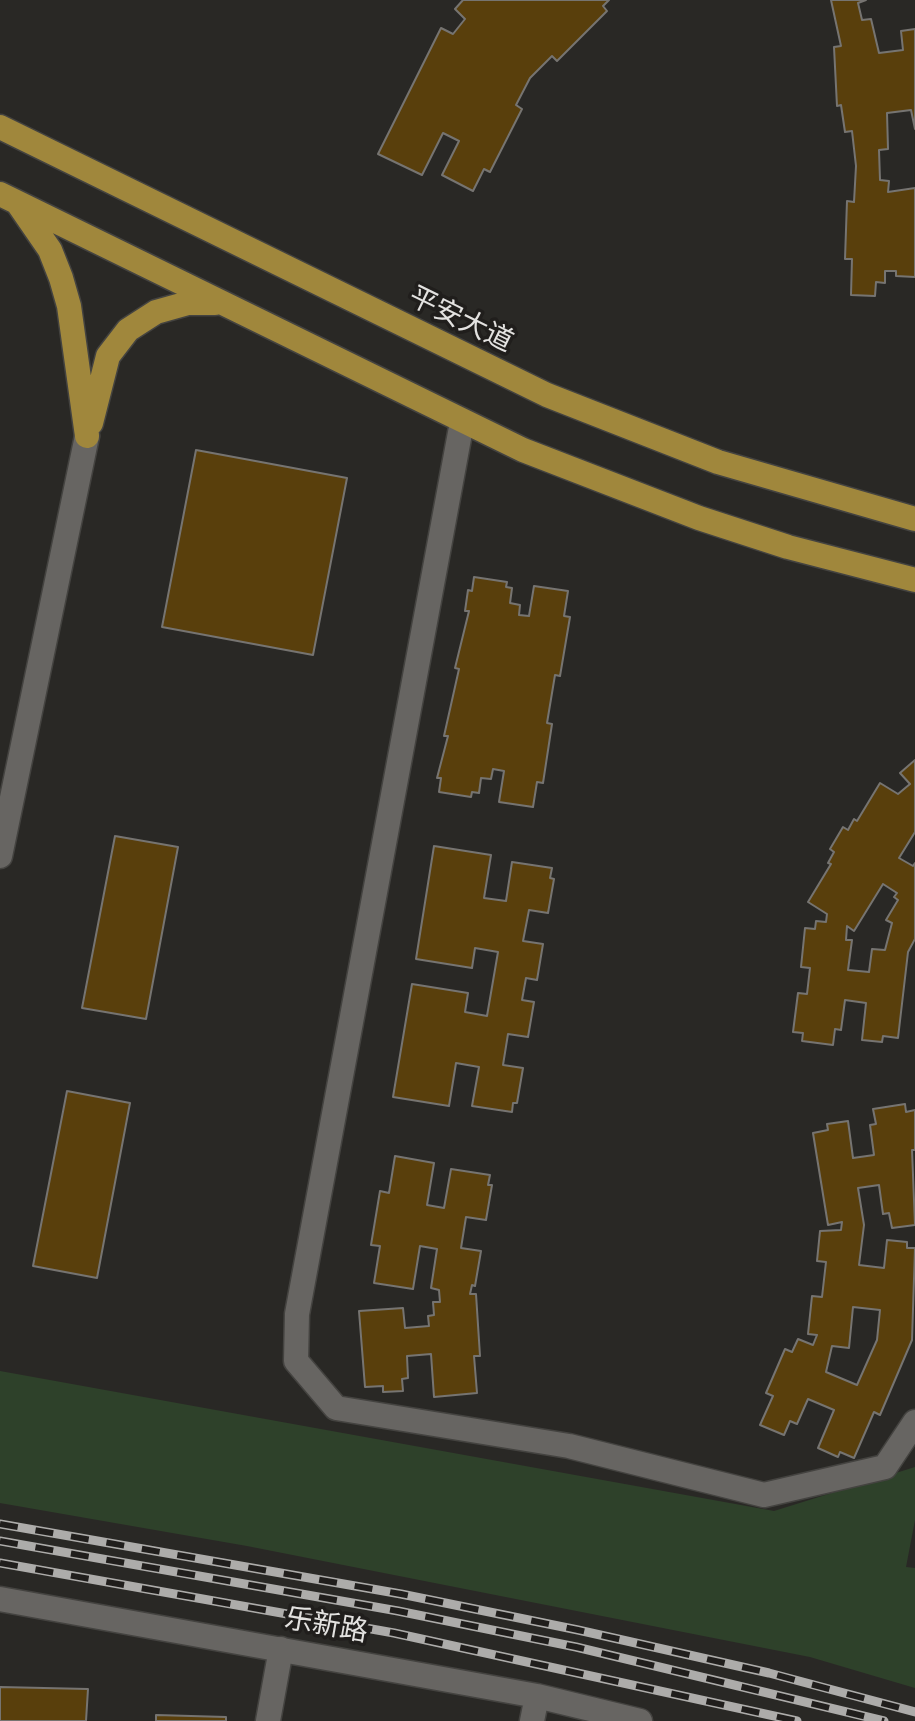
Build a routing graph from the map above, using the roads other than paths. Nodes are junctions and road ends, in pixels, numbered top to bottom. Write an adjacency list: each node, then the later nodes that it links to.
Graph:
1 (0, 127): 6 (main road, 平安大道)
2 (8, 198): 3 (main road); 5 (main road)
3 (221, 304): 4 (main road); 5 (main road)
4 (462, 422): 7 (main road); 9 (street)
5 (87, 436): 8 (street)
6 (915, 519)
7 (915, 580)
8 (0, 856)
9 (915, 1422)
10 (0, 1599): 11 (street, 乐新路)
11 (281, 1649): 12 (street, 乐新路); 13 (street)
12 (537, 1696): 14 (street); 15 (street, 乐新路)
13 (268, 1721)
14 (532, 1721)
15 (640, 1721)

